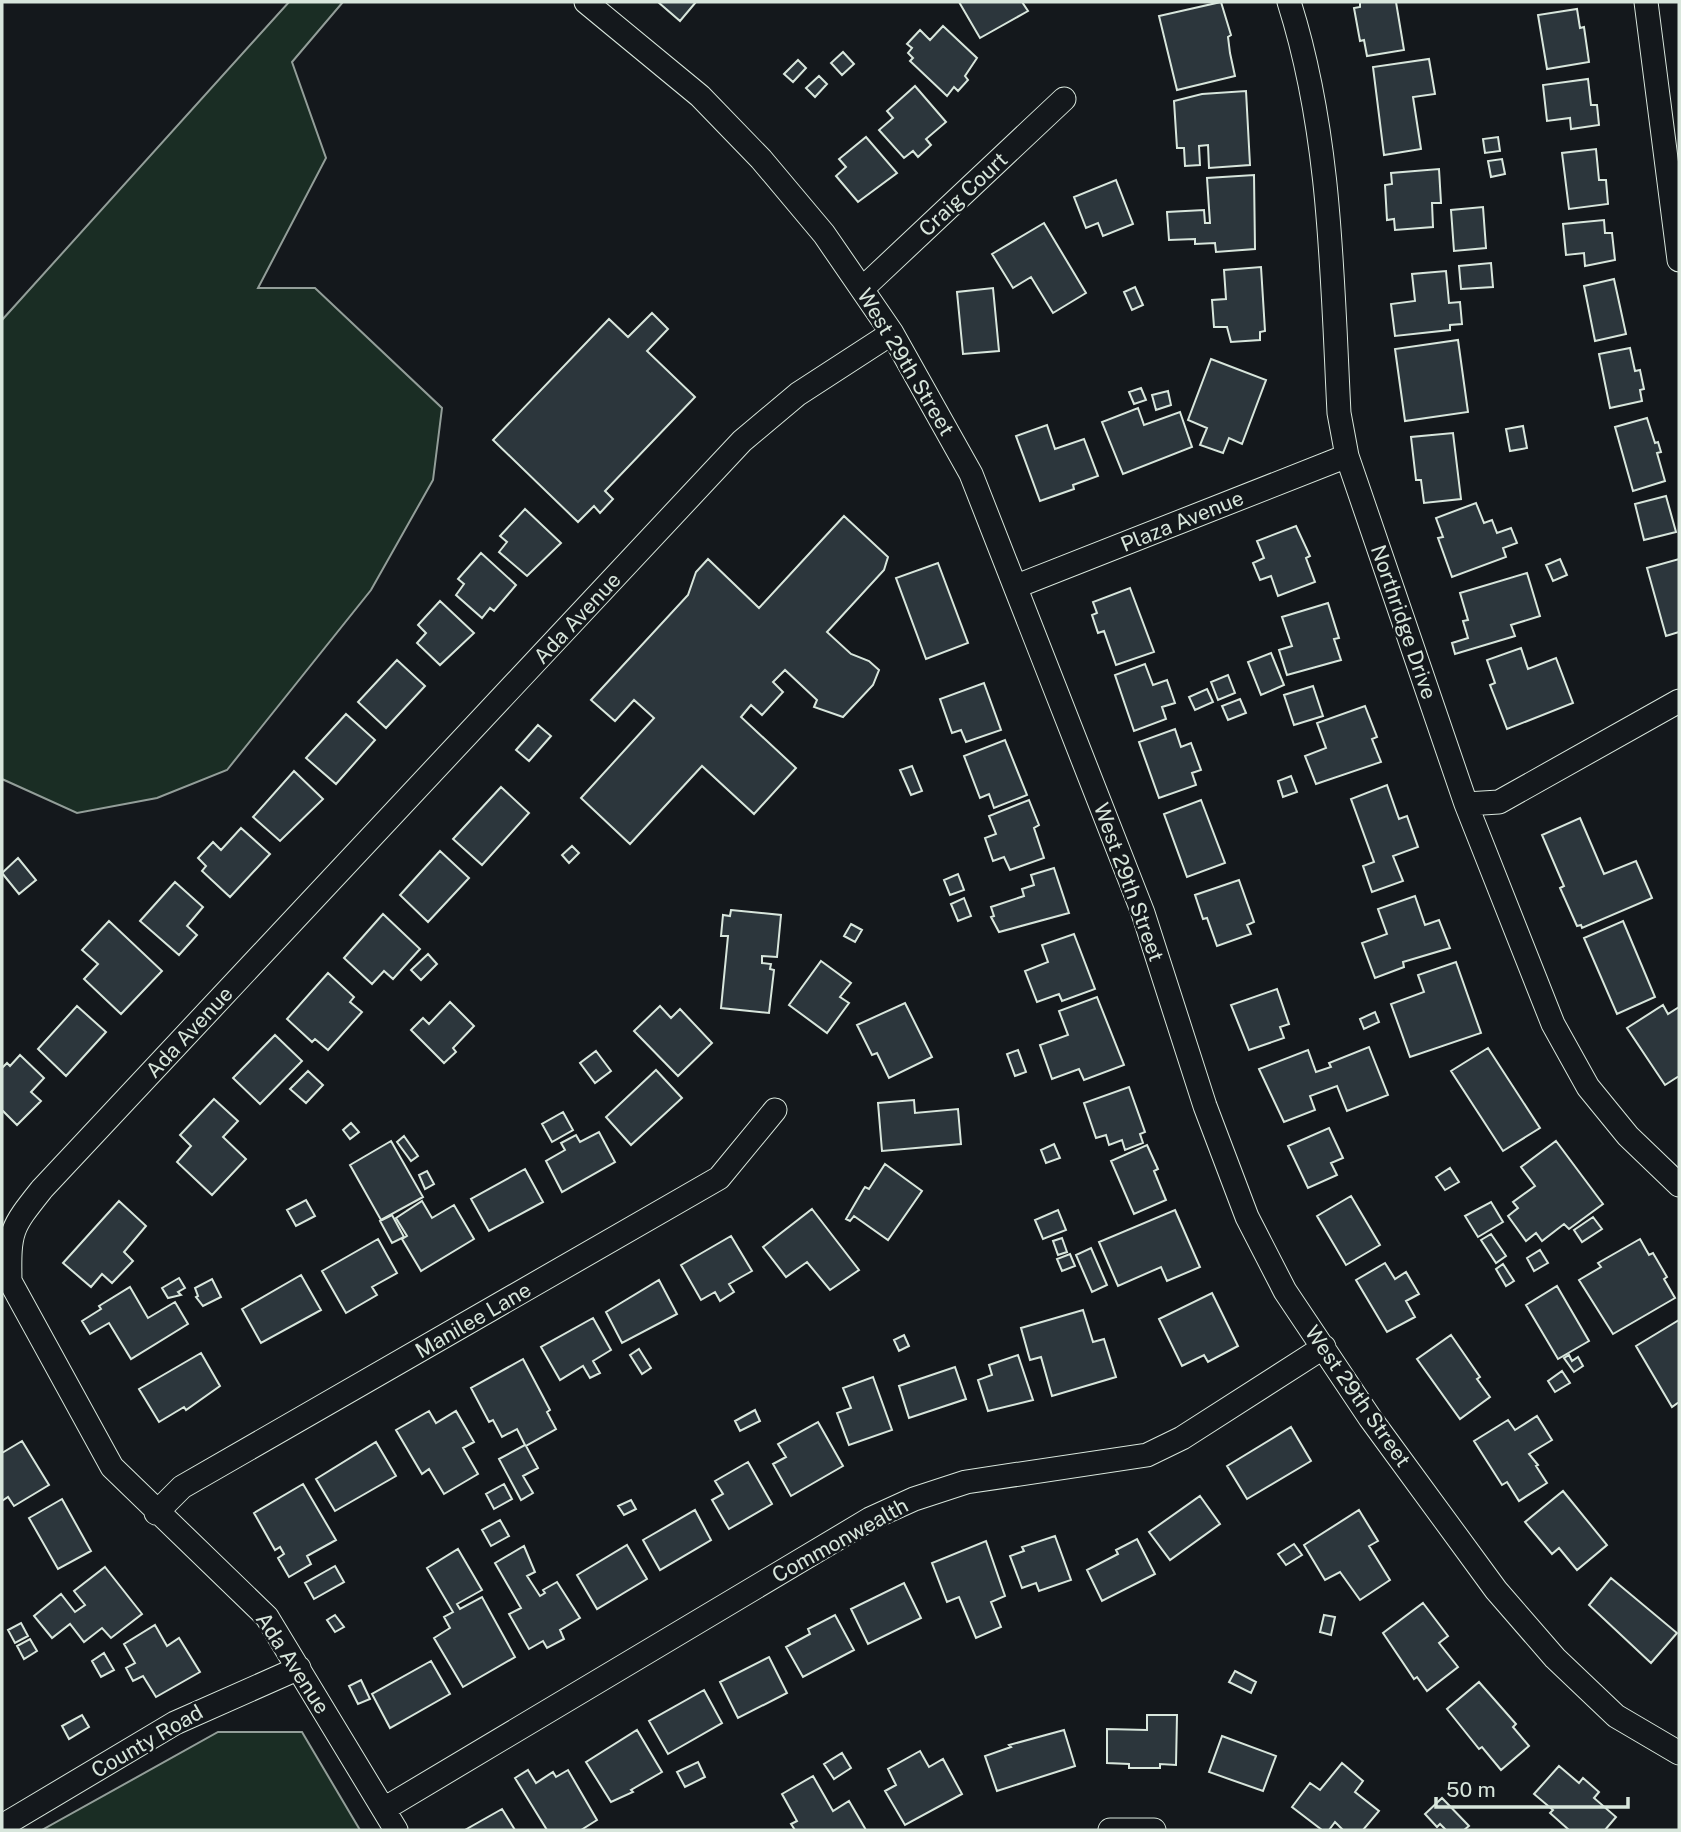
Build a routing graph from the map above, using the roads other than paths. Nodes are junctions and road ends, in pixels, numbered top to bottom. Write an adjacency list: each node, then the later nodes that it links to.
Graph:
1 (586, 2): 6 (street, West 29th Street)
2 (1289, 2): 8 (street, Northridge Drive)
3 (1646, 2): 5 (street)
4 (1064, 99): 6 (street, Craig Court)
5 (1679, 260)
6 (862, 289): 7 (street, West 29th Street)
7 (892, 333): 9 (street, West 29th Street); 15 (street, Ada Avenue)
8 (1347, 456): 9 (street, Plaza Avenue); 11 (street, Northridge Drive)
9 (1017, 586): 14 (street, West 29th Street)
10 (1679, 701): 11 (street)
11 (1466, 804): 13 (street, Northridge Drive)
12 (775, 1110): 15 (street, Manilee Lane)
13 (1679, 1185)
14 (1324, 1347): 17 (street, West 29th Street); 18 (street, Commonwealth)
15 (156, 1513): 16 (street, Ada Avenue)
16 (299, 1668): 18 (street, Ada Avenue); 19 (street, County Road)
17 (1679, 1753)
18 (384, 1809): 20 (street, Ada Avenue)
19 (2, 1826)
20 (396, 1830)
21 (1110, 1830): 22 (street)
22 (1154, 1830)

